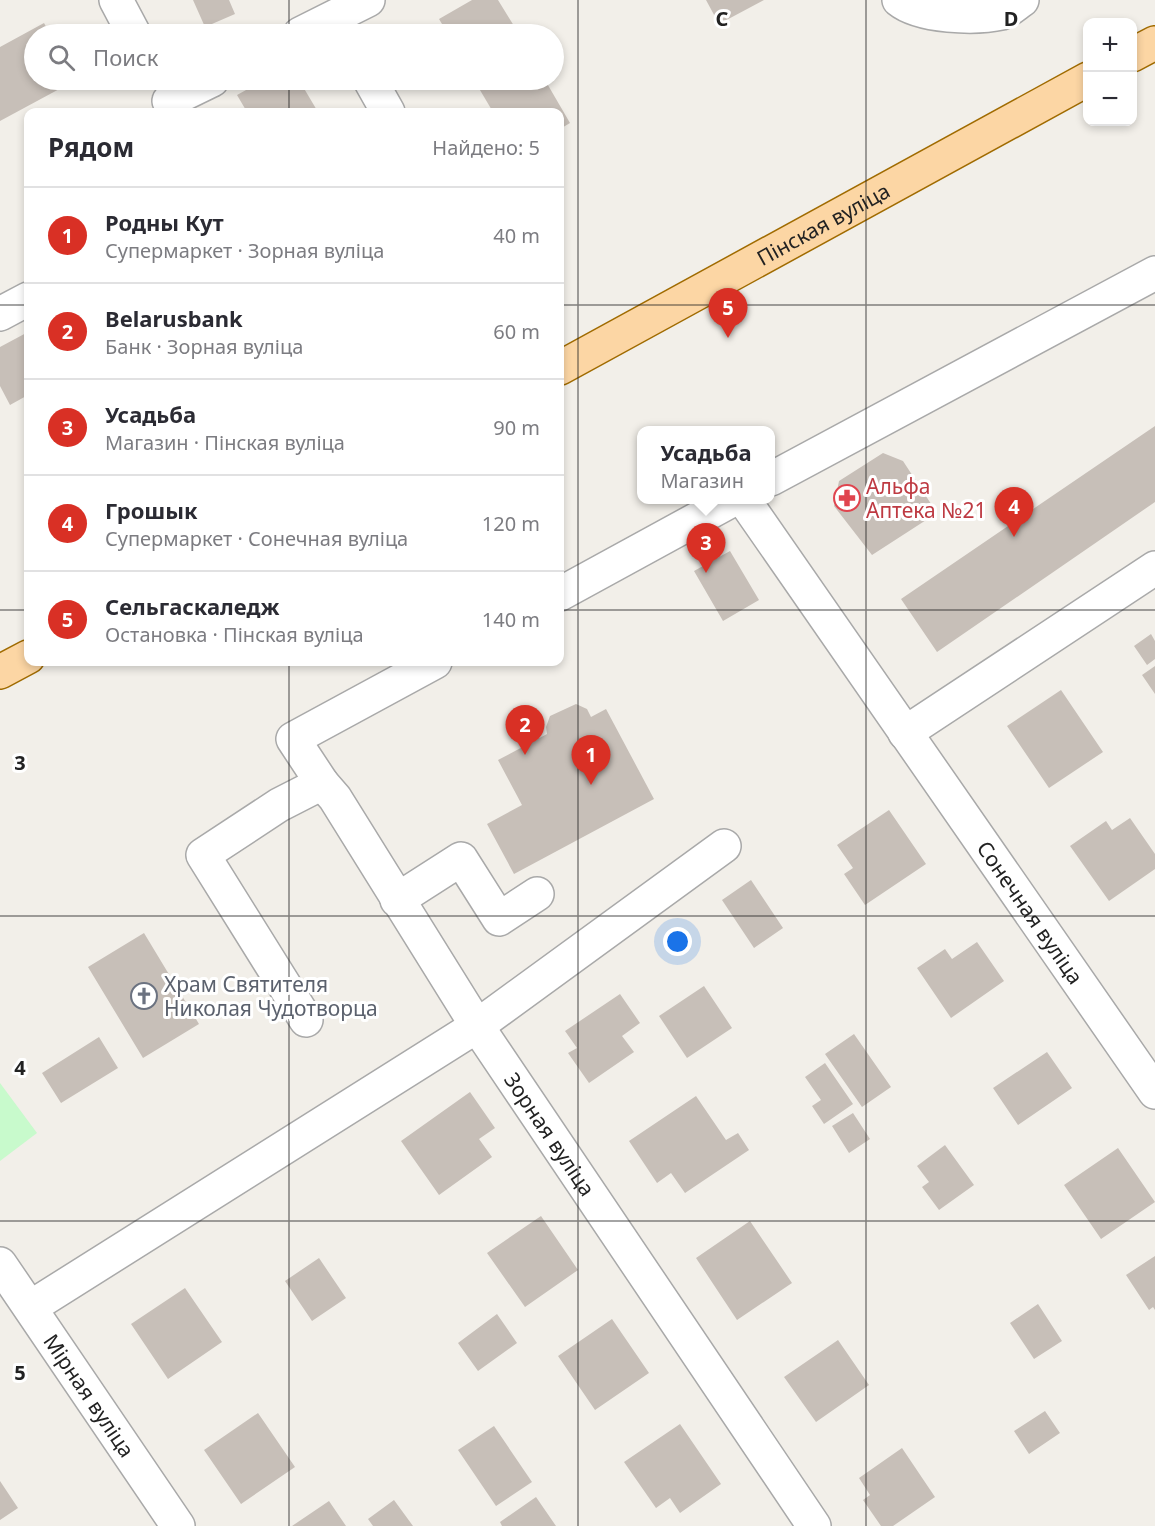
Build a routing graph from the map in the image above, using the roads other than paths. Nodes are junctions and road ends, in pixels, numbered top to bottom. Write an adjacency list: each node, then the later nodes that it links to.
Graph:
1 (116, 0): 5 (street)
2 (368, 0): 6 (street)
3 (899, 0): 4 (street)
4 (1013, 6)
5 (129, 24)
6 (342, 24)
7 (1155, 42): 8 (main road)
8 (1137, 52)
9 (1083, 82): 17 (main road, Пінская вуліца)
10 (187, 90): 12 (street)
11 (376, 90): 13 (street)
12 (167, 98)
13 (386, 108)
14 (1155, 273): 18 (street)
15 (24, 301): 16 (street)
16 (0, 314)
17 (564, 366)
18 (775, 477)
19 (725, 504): 22 (street)
20 (747, 504): 26 (street, Сонечная вуліца)
21 (1155, 568): 26 (street)
22 (564, 592)
23 (24, 659): 25 (main road)
24 (428, 666): 27 (street, Зорная вуліца)
25 (0, 672)
26 (905, 733): 33 (street, Сонечная вуліца)
27 (322, 783): 30 (street, Зорная вуліца); 31 (street)
28 (724, 846): 32 (street)
29 (537, 894): 30 (street)
30 (397, 900): 32 (street, Зорная вуліца)
31 (306, 1020)
32 (477, 1026): 35 (street); 37 (street, Зорная вуліца)
33 (1155, 1092)
34 (0, 1264): 35 (street, Мірная вуліца)
35 (31, 1307): 36 (street, Мірная вуліца)
36 (178, 1526)
37 (814, 1526)

